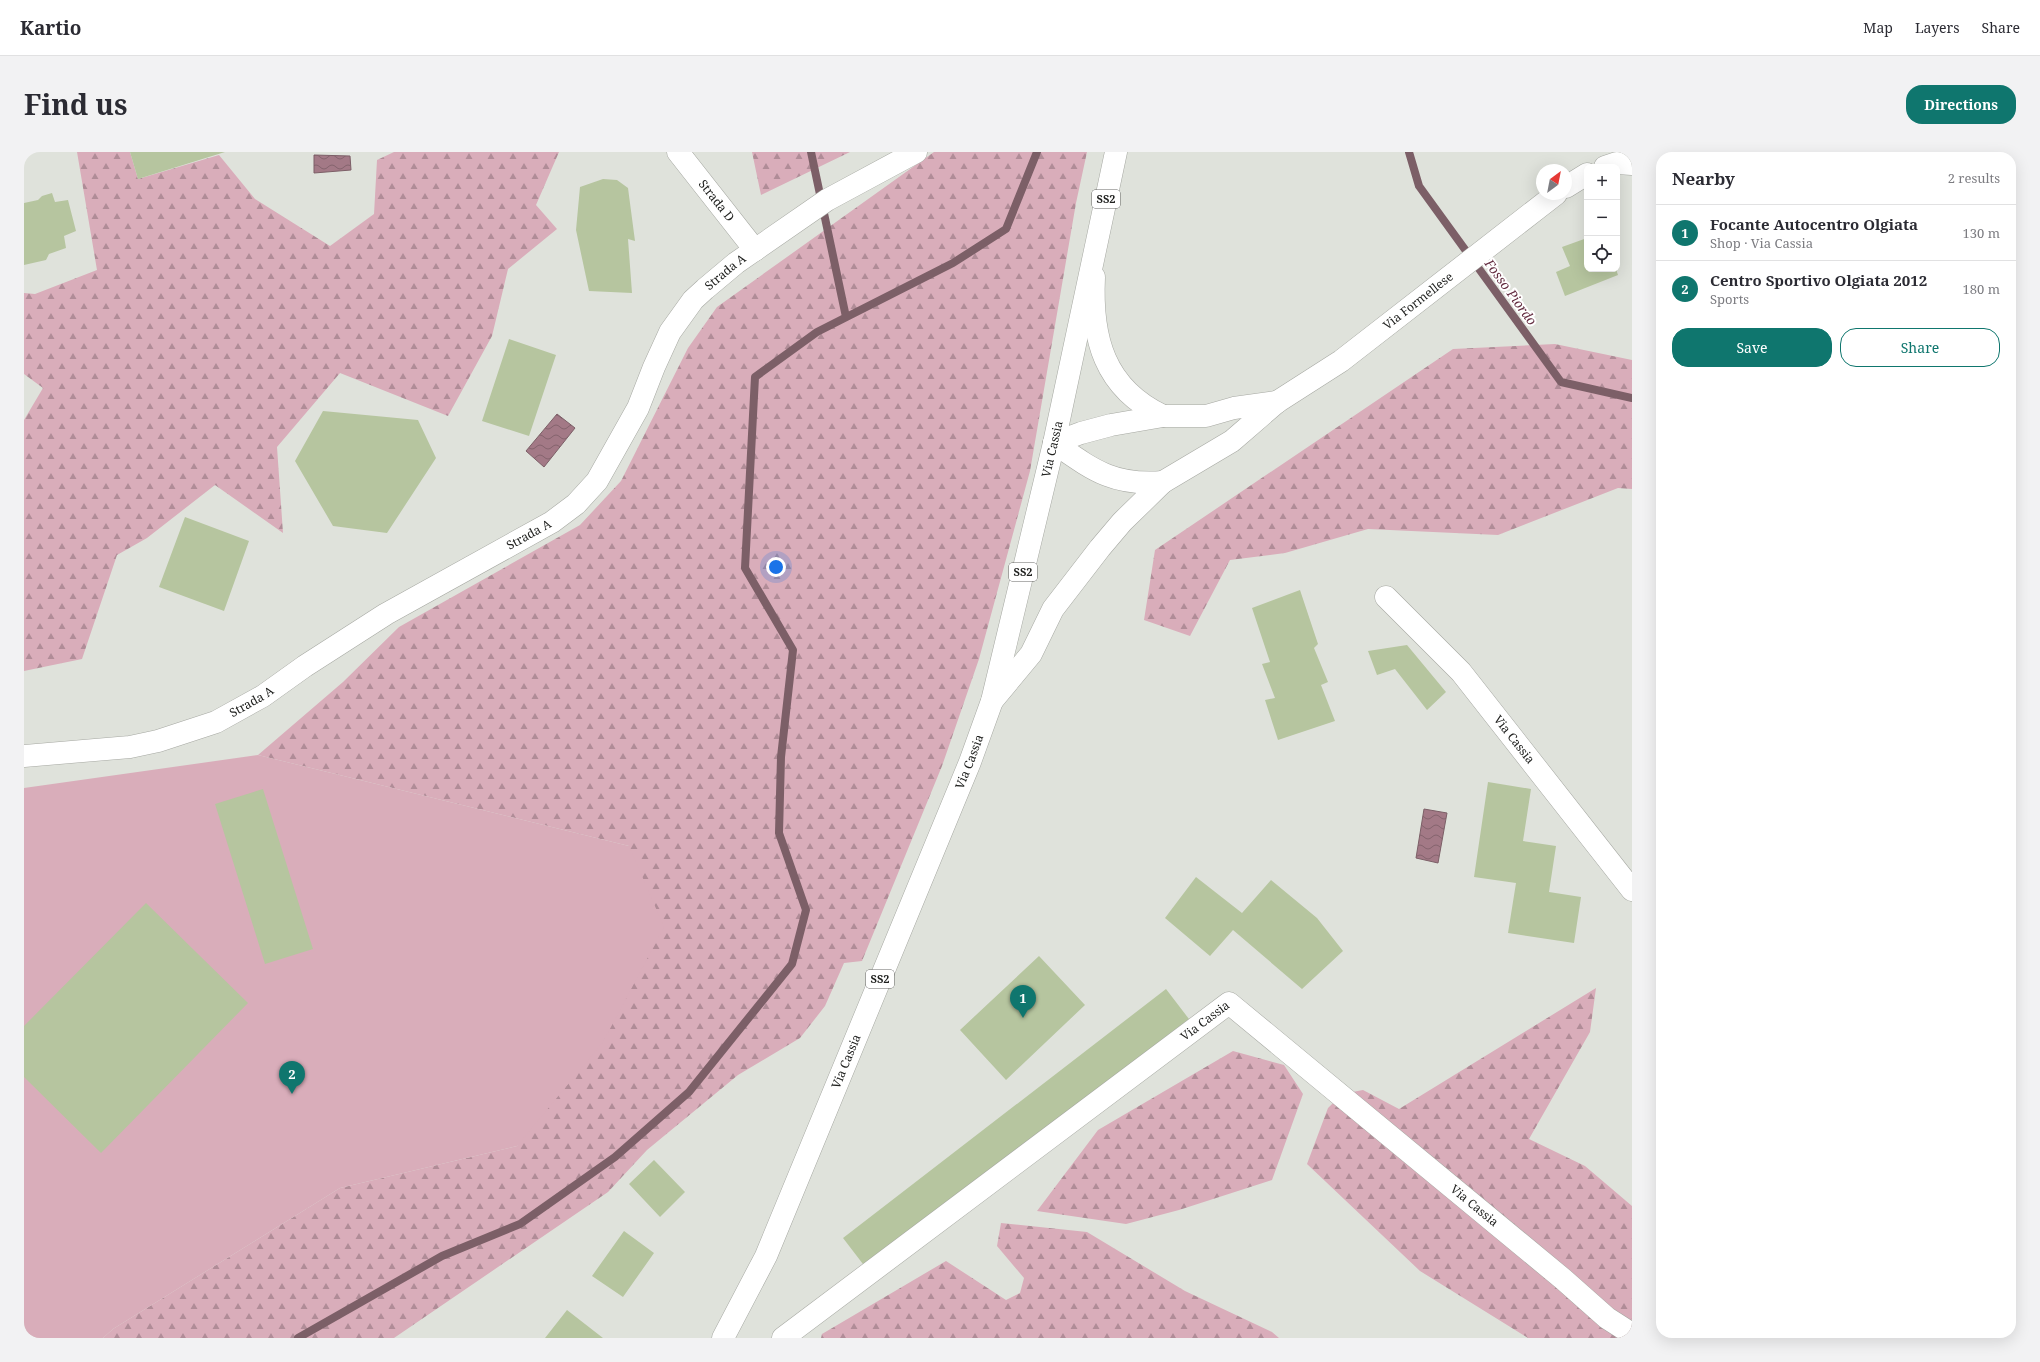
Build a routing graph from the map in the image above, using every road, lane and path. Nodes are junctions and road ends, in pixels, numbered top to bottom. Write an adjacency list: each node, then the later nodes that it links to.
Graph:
1 (678, 152): 8 (street, Strada D)
2 (916, 152): 8 (street, Strada A)
3 (1116, 152): 7 (street, Via Cassia / SS2)
4 (1584, 176): 5 (street)
5 (1572, 183)
6 (1548, 200): 9 (street, Via Formellese)
7 (1096, 245): 10 (street); 11 (street, Via Cassia / SS2)
8 (754, 250): 15 (street, Strada A)
9 (1277, 402): 10 (street); 12 (street, Via Formellese)
10 (1163, 416): 11 (street)
11 (1054, 443): 12 (street); 14 (street, Via Cassia / SS2)
12 (1163, 482): 14 (street)
13 (1386, 597): 16 (street, Via Cassia)
14 (992, 701): 18 (street, Via Cassia / SS2)
15 (24, 756)
16 (1632, 890)
17 (1632, 1334): 19 (street, Via Cassia)
18 (723, 1338)
19 (783, 1338)

